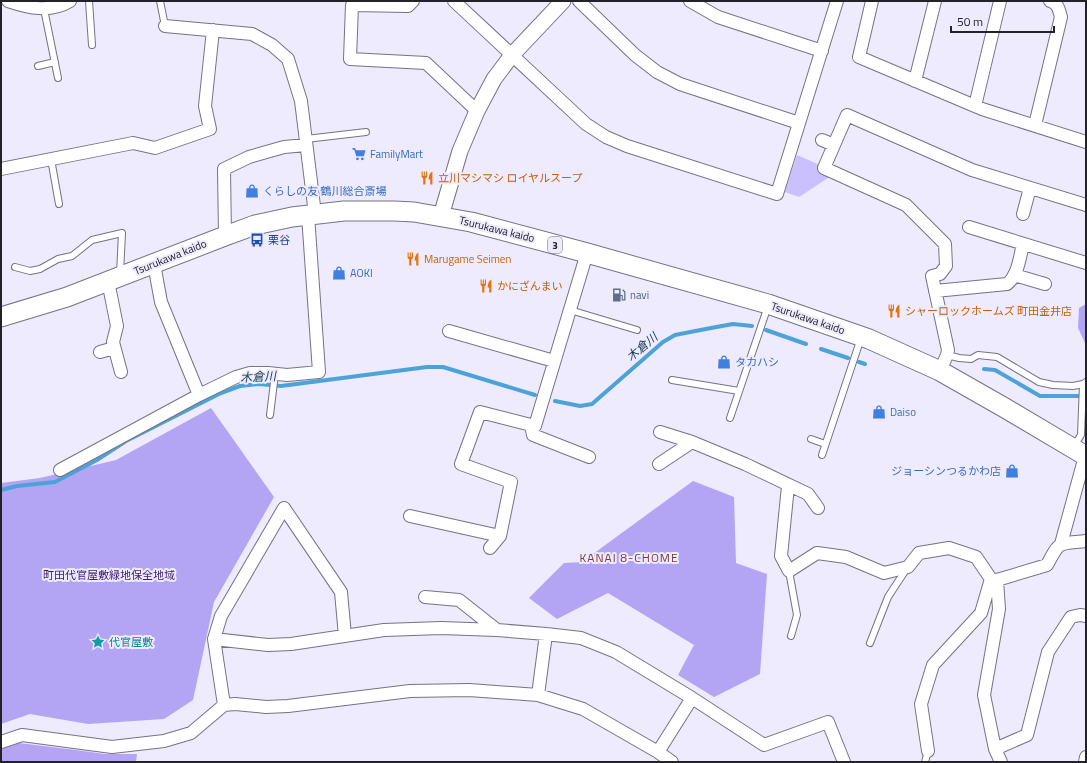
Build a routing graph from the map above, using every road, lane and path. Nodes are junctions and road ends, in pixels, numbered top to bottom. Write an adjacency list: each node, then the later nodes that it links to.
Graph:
1 (8, 1): 15 (street)
2 (70, 1): 15 (street)
3 (89, 1): 18 (lane)
4 (160, 1): 16 (lane)
5 (413, 1): 26 (street)
6 (454, 1): 20 (street)
7 (563, 1): 20 (street)
8 (579, 1): 27 (street)
9 (690, 1): 19 (street)
10 (837, 1): 19 (street)
11 (872, 1): 24 (street)
12 (935, 1): 24 (street)
13 (1000, 1): 25 (street)
14 (1050, 1): 28 (street)
15 (44, 9): 21 (lane)
16 (165, 26): 17 (street)
17 (213, 30): 31 (street); 34 (street)
18 (92, 45)
19 (822, 51): 27 (street)
20 (512, 55): 26 (street); 27 (street)
21 (55, 62): 22 (lane); 23 (lane)
22 (38, 66)
23 (58, 78)
24 (915, 81): 25 (street)
25 (975, 106): 28 (street)
26 (478, 111): 41 (street)
27 (799, 123)
28 (1035, 125): 32 (street)
29 (366, 132): 31 (lane)
30 (822, 140): 33 (street)
31 (306, 142): 40 (street); 43 (street)
32 (1086, 142)
33 (834, 145): 36 (street); 52 (street)
34 (51, 159): 35 (street); 37 (lane)
35 (1, 169)
36 (1030, 188): 38 (street); 39 (street)
37 (59, 204)
38 (1086, 205)
39 (1023, 214)
40 (312, 215): 41 (main road, Tsurukawa kaido / 3); 43 (main road, Tsurukawa kaido / 3); 64 (street)
41 (441, 216): 45 (main road, Tsurukawa kaido / 3)
42 (969, 227): 44 (street)
43 (224, 236): 46 (main road, Tsurukawa kaido / 3)
44 (1023, 244): 47 (street); 49 (street)
45 (586, 253): 53 (main road, Tsurukawa kaido / 3); 54 (street)
46 (154, 264): 50 (main road, Tsurukawa kaido / 3); 68 (street)
47 (1086, 264)
48 (16, 267): 50 (lane)
49 (1014, 275): 51 (street); 52 (street)
50 (114, 279): 55 (main road, Tsurukawa kaido / 3); 59 (street)
51 (1045, 284)
52 (935, 291): 62 (street)
53 (768, 304): 58 (main road, Tsurukawa kaido / 3); 67 (lane)
54 (570, 310): 56 (lane); 61 (street)
55 (1, 317)
56 (637, 330)
57 (449, 331): 61 (street)
58 (861, 336): 62 (main road, Tsurukawa kaido / 3); 75 (lane)
59 (114, 348): 60 (street); 63 (street)
60 (100, 352)
61 (554, 361): 71 (street)
62 (943, 363): 66 (lane); 76 (main road, Tsurukawa kaido / 3)
63 (120, 372)
64 (274, 377): 68 (street); 69 (lane)
65 (672, 380): 67 (lane)
66 (1084, 385): 76 (lane)
67 (739, 391): 70 (lane)
68 (199, 395): 80 (street)
69 (270, 415)
70 (730, 418)
71 (531, 425): 78 (street); 84 (street)
72 (660, 432): 74 (street)
73 (811, 439): 75 (lane)
74 (692, 442): 79 (street); 81 (street)
75 (825, 444): 77 (lane)
76 (1081, 454): 86 (street)
77 (822, 455)
78 (589, 457)
79 (659, 464)
80 (60, 470)
81 (788, 486): 82 (street); 89 (street)
82 (818, 508)
83 (410, 516): 84 (street)
84 (500, 536): 87 (street)
85 (1086, 542): 86 (street)
86 (1061, 544): 90 (street)
87 (490, 548)
88 (908, 567): 89 (street); 90 (street); 98 (lane)
89 (789, 571): 96 (lane)
90 (994, 580): 103 (street); 105 (street)
91 (425, 597): 93 (street)
92 (1086, 616): 103 (street)
93 (497, 630): 94 (street); 95 (street)
94 (546, 634): 99 (street); 100 (street)
95 (345, 636): 97 (street); 97 (street)
96 (791, 636)
97 (214, 639): 101 (street)
98 (870, 643)
99 (538, 695): 101 (street); 104 (street)
100 (692, 698): 104 (street); 108 (street)
101 (224, 705): 102 (street)
102 (1, 742)
103 (995, 749): 109 (street)
104 (658, 752): 107 (street)
105 (927, 757)
106 (1086, 757): 110 (street)
107 (672, 762)
108 (844, 762)
109 (1001, 762)
110 (1085, 762)

